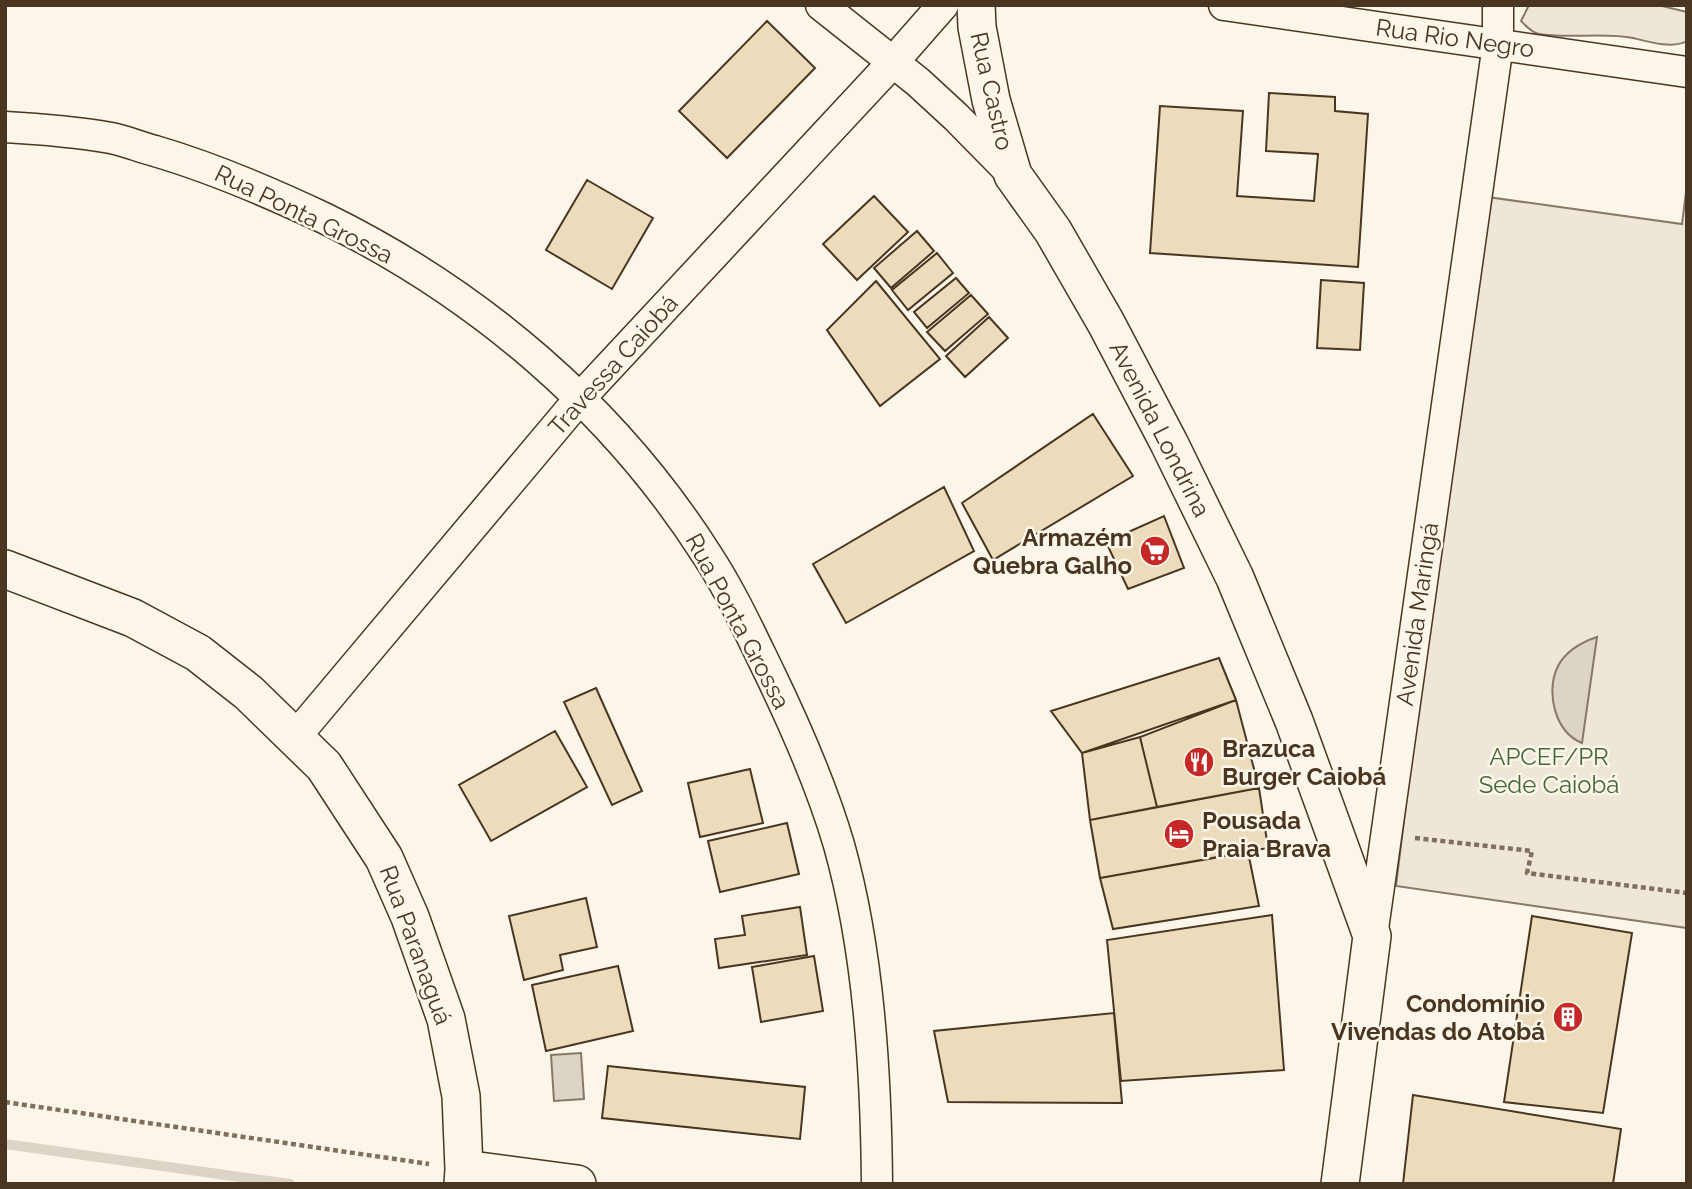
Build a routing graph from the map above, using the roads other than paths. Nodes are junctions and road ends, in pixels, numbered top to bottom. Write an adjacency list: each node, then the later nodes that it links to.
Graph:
1 (821, 5): 7 (street, Avenida Londrina)
2 (943, 5): 7 (street, Travessa Caiobá)
3 (976, 5): 10 (street, Rua Castro)
4 (1224, 5): 6 (street, Rua Rio Negro)
5 (1498, 5): 6 (street, Avenida Maringá)
6 (1498, 44): 8 (street, Rua Rio Negro); 14 (street, Avenida Maringá)
7 (893, 62): 10 (street, Avenida Londrina); 11 (street, Travessa Caiobá)
8 (1687, 72)
9 (5, 127): 11 (street, Rua Ponta Grossa)
10 (1013, 176): 14 (street, Avenida Londrina)
11 (581, 397): 13 (street, Travessa Caiobá); 17 (street, Rua Ponta Grossa)
12 (5, 569): 13 (street, Rua Paranaguá)
13 (296, 736): 15 (street, Rua Paranaguá)
14 (1372, 936): 18 (street, Avenida Maringá)
15 (464, 1175): 16 (street)
16 (577, 1184)
17 (877, 1184)
18 (1340, 1184)

